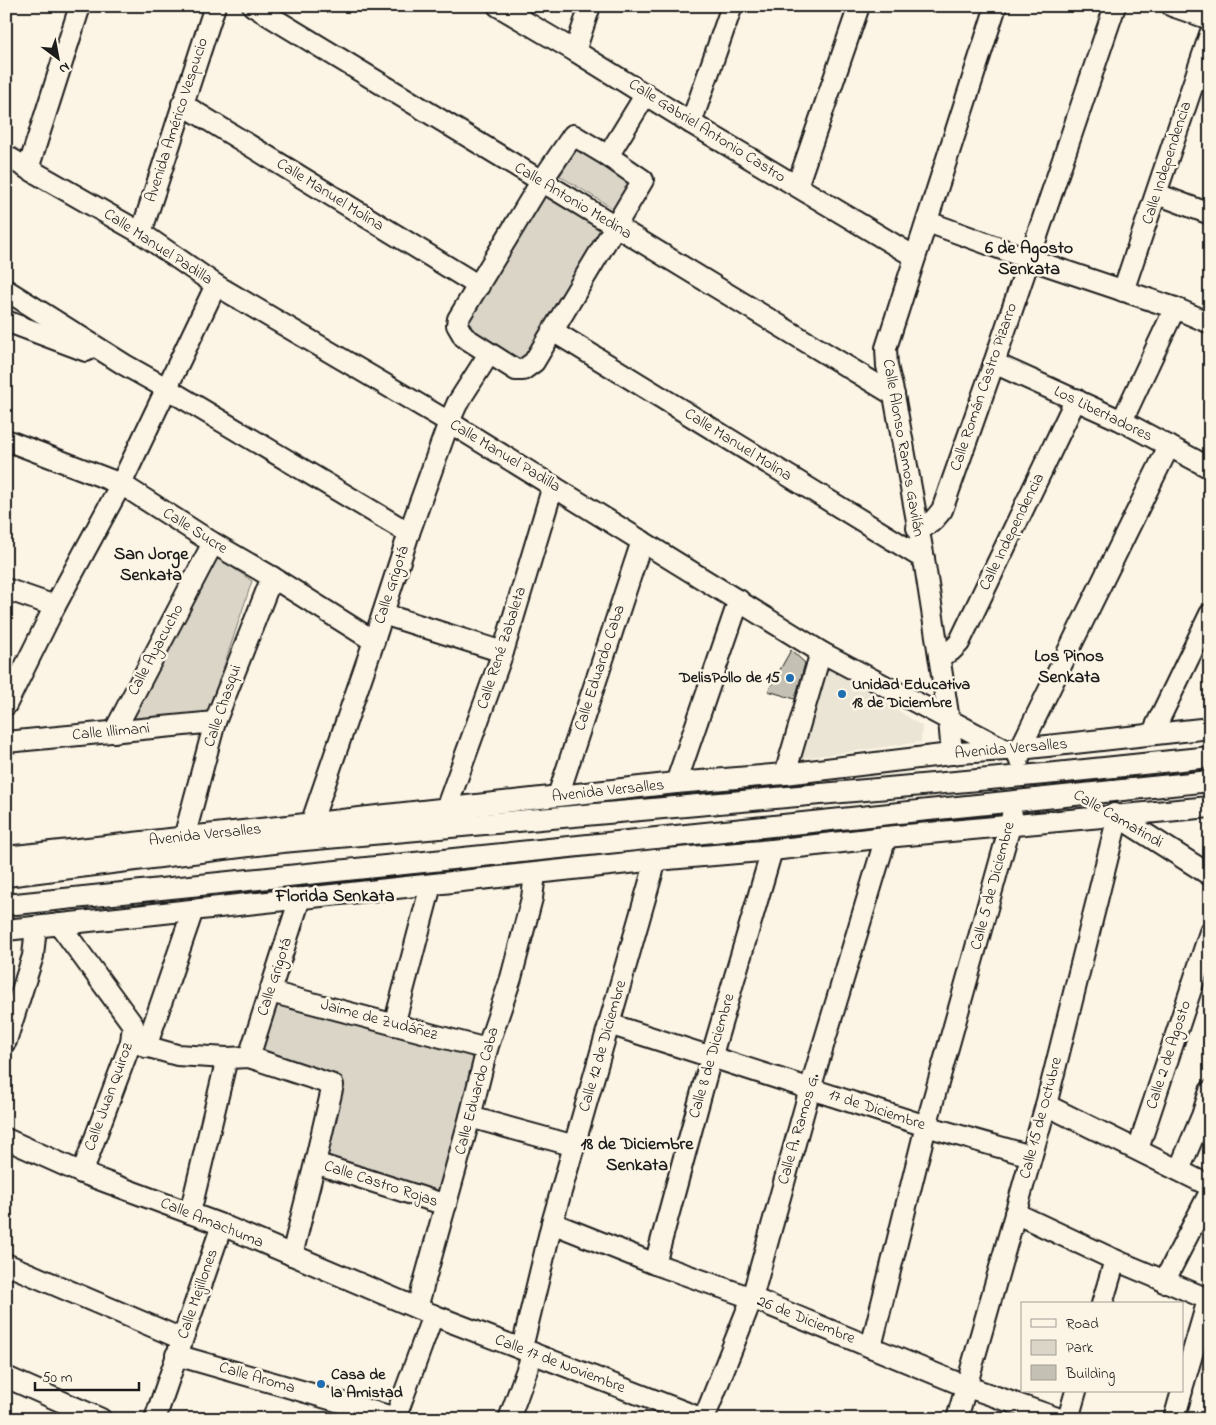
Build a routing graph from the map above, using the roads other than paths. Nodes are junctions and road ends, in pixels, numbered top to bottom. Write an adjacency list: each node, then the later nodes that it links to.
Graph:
1 (80, 6): 19 (street)
2 (215, 6): 15 (street, Avenida Américo Vespucio)
3 (253, 6): 20 (street, Calle Antonio Medina)
4 (498, 6): 13 (street, Calle Gabriel Antonio Castro)
5 (590, 6): 13 (street)
6 (732, 6): 16 (street)
7 (859, 6): 21 (street)
8 (996, 6): 24 (street, Calle Alonso Ramos Gavilán)
9 (1115, 6): 28 (street, Calle Román Castro Pizarro)
10 (1172, 6): 11 (street)
11 (1210, 19)
12 (1210, 34): 22 (street, Calle Independencia)
13 (575, 51): 14 (street, Calle Gabriel Antonio Castro)
14 (646, 94): 16 (street, Calle Gabriel Antonio Castro); 18 (street)
15 (182, 104): 26 (street, Avenida Américo Vespucio); 30 (street, Calle Manuel Molina)
16 (691, 123): 21 (street, Calle Gabriel Antonio Castro)
17 (6, 156): 19 (street, Calle Manuel Padilla)
18 (608, 156): 20 (street); 25 (street)
19 (28, 169): 26 (street, Calle Manuel Padilla)
20 (541, 182): 25 (street, Calle Antonio Medina); 30 (street)
21 (797, 186): 27 (street, Calle Gabriel Antonio Castro)
22 (1157, 194): 23 (street); 32 (street, Calle Independencia)
23 (1210, 214)
24 (928, 222): 27 (street, Calle Alonso Ramos Gavilán); 28 (street)
25 (616, 226): 36 (street); 41 (street, Calle Antonio Medina)
26 (141, 233): 29 (street, Calle Manuel Padilla)
27 (915, 257): 41 (street, Calle Alonso Ramos Gavilán)
28 (1029, 259): 32 (street); 38 (street, Calle Román Castro Pizarro)
29 (216, 284): 40 (street); 44 (street, Calle Manuel Padilla)
30 (478, 286): 37 (street)
31 (6, 290): 39 (street)
32 (1124, 291): 33 (street)
33 (1175, 308): 35 (street); 43 (street)
34 (6, 322): 39 (street)
35 (1210, 323)
36 (553, 331): 37 (street); 54 (street, Calle Manuel Molina)
37 (489, 354): 44 (street, Calle Grigotá)
38 (994, 363): 42 (street, Los Libertadores); 50 (street, Calle Román Castro Pizarro)
39 (125, 365): 40 (street)
40 (166, 388): 48 (street); 51 (street)
41 (894, 395): 50 (street, Calle Alonso Ramos Gavilán)
42 (1076, 399): 43 (street, Los Libertadores); 64 (street, Calle Independencia)
43 (1122, 421): 46 (street, Los Libertadores)
44 (449, 422): 49 (street, Calle Manuel Padilla); 51 (street, Calle Grigotá)
45 (6, 440): 48 (street, Calle Sucre)
46 (1169, 446): 47 (street, Los Libertadores); 72 (street, Calle 5 de Diciembre)
47 (1210, 468)
48 (121, 484): 53 (street, Calle Sucre); 58 (street)
49 (553, 486): 52 (street, Calle Manuel Padilla); 62 (street, Calle René Zabaleta)
50 (917, 528): 54 (street, Calle Alonso Ramos Gavilán)
51 (409, 533): 59 (street, Calle Grigotá)
52 (642, 540): 57 (street, Calle Manuel Padilla); 81 (street, Calle Eduardo Caba)
53 (213, 543): 55 (street, Calle Sucre); 69 (street, Calle Ayacucho)
54 (924, 559): 64 (street, Calle Alonso Ramos Gavilán)
55 (272, 577): 61 (street, Calle Sucre); 67 (street, Calle Chasqui)
56 (6, 589): 58 (street)
57 (739, 600): 63 (street, Calle Manuel Padilla); 79 (street)
58 (55, 606): 65 (street)
59 (383, 614): 61 (street, Calle Grigotá); 62 (street)
60 (1210, 614): 70 (street)
61 (374, 642): 86 (street, Calle Grigotá)
62 (502, 652): 84 (street, Calle René Zabaleta)
63 (821, 652): 66 (street, Calle Manuel Padilla); 76 (street)
64 (939, 656): 66 (street, Calle Alonso Ramos Gavilán)
65 (6, 705)
66 (949, 720): 72 (street, Calle Manuel Padilla); 73 (street, Calle Alonso Ramos Gavilán)
67 (215, 722): 69 (street, Calle Illimani); 89 (street, Calle Chasqui)
68 (1210, 728): 70 (street, Avenida Versalles)
69 (114, 732): 71 (street, Calle Illimani)
70 (1152, 734): 72 (street, Avenida Versalles)
71 (6, 742)
72 (1013, 750): 73 (street, Avenida Versalles); 77 (street, Calle 5 de Diciembre)
73 (952, 754): 76 (street, Avenida Versalles)
74 (1210, 757): 75 (street, Avenida Versalles)
75 (1056, 773): 77 (street, Avenida Versalles); 80 (street, Calle Camatindi)
76 (785, 774): 79 (street, Avenida Versalles)
77 (1017, 777): 82 (street, Calle 5 de Diciembre); 95 (street, Avenida Versalles)
78 (1210, 780): 80 (street)
79 (676, 783): 81 (street, Avenida Versalles)
80 (1072, 795): 82 (street); 85 (street, Calle Camatindi)
81 (558, 796): 84 (street, Avenida Versalles)
82 (1013, 802): 87 (street, Calle 5 de Diciembre); 98 (street)
83 (1210, 807): 85 (street)
84 (446, 808): 86 (street, Avenida Versalles)
85 (1118, 816): 87 (street); 94 (street, Calle Camatindi); 115 (street, Calle 15 de Octubre)
86 (311, 824): 89 (street, Avenida Versalles)
87 (1010, 826): 88 (street); 118 (street, Calle 5 de Diciembre)
88 (886, 836): 90 (street); 113 (street, Calle A. Ramos G.)
89 (184, 838): 91 (street, Avenida Versalles)
90 (772, 850): 92 (street); 112 (street, Calle 8 de Diciembre)
91 (6, 857)
92 (656, 860): 93 (street); 105 (street, Calle 12 de Diciembre)
93 (536, 874): 96 (street); 109 (street, Calle Eduardo Caba)
94 (1210, 875)
95 (6, 876)
96 (431, 885): 97 (street); 106 (street)
97 (300, 898): 99 (street); 104 (street, Calle Grigotá)
98 (6, 905)
99 (193, 910): 100 (street); 108 (street)
100 (59, 924): 101 (street); 108 (street, Calle Juan Quiroz)
101 (36, 927): 102 (street); 107 (street)
102 (6, 930)
103 (1210, 932): 121 (street, Calle 2 de Agosto)
104 (270, 992): 106 (street, Jaime de Zudáñez); 110 (street, Calle Grigotá)
105 (609, 1024): 112 (street, 17 de Diciembre); 120 (street, Calle 12 de Diciembre)
106 (394, 1025): 109 (street, Jaime de Zudáñez)
107 (6, 1041)
108 (138, 1044): 111 (street); 125 (street, Calle Juan Quiroz)
109 (487, 1048): 116 (street, Calle Eduardo Caba)
110 (249, 1057): 111 (street); 123 (street)
111 (227, 1058): 129 (street)
112 (711, 1058): 113 (street, 17 de Diciembre); 136 (street, Calle 8 de Diciembre)
113 (810, 1089): 118 (street, 17 de Diciembre); 138 (street, Calle A. Ramos G.)
114 (1210, 1091): 117 (street)
115 (1046, 1105): 121 (street); 122 (street, Calle 15 de Octubre)
116 (470, 1117): 120 (street); 128 (street, Calle Eduardo Caba)
117 (1206, 1118): 124 (street)
118 (926, 1126): 122 (street, 17 de Diciembre); 143 (street, Calle 5 de Diciembre)
119 (6, 1139): 125 (street, Calle Amachuma)
120 (575, 1146): 131 (street, Calle 12 de Diciembre)
121 (1138, 1149): 124 (street)
122 (1031, 1156): 130 (street, Calle 15 de Octubre)
123 (315, 1163): 128 (street, Calle Castro Rojas); 133 (street)
124 (1179, 1170): 126 (street)
125 (82, 1173): 129 (street, Calle Amachuma)
126 (1210, 1186)
127 (1210, 1192): 137 (street)
128 (446, 1205): 141 (street, Calle Eduardo Caba)
129 (190, 1213): 132 (street, Calle Amachuma)
130 (1015, 1213): 134 (street); 147 (street, Calle 15 de Octubre)
131 (552, 1223): 136 (street, 26 de Diciembre); 144 (street, Calle 12 de Diciembre)
132 (222, 1225): 133 (street, Calle Amachuma); 142 (street, Calle Mejillones)
133 (292, 1255): 141 (street, Calle Amachuma)
134 (1116, 1260): 137 (street); 140 (street)
135 (6, 1264): 142 (street, Calle Aroma)
136 (655, 1264): 138 (street, 26 de Diciembre)
137 (1164, 1282): 139 (street)
138 (752, 1298): 143 (street, 26 de Diciembre); 154 (street, Calle A. Ramos G.)
139 (1209, 1300): 146 (street)
140 (1103, 1302)
141 (425, 1311): 144 (street, Calle 17 de Noviembre); 150 (street, Calle Eduardo Caba)
142 (179, 1347): 150 (street, Calle Aroma); 152 (street, Calle Mejillones)
143 (871, 1347): 147 (street, 26 de Diciembre)
144 (527, 1351): 153 (street, Calle 12 de Diciembre); 154 (street, Calle 17 de Noviembre)
145 (6, 1377): 151 (street)
146 (1184, 1383)
147 (965, 1386): 155 (street, Calle 15 de Octubre); 156 (street, 26 de Diciembre)
148 (1076, 1392): 157 (street)
149 (1181, 1392): 158 (street)
150 (396, 1418)
151 (101, 1419)
152 (155, 1419)
153 (509, 1419)
154 (704, 1419)
155 (957, 1419)
156 (1060, 1419)
157 (1068, 1419)
158 (1174, 1419)

